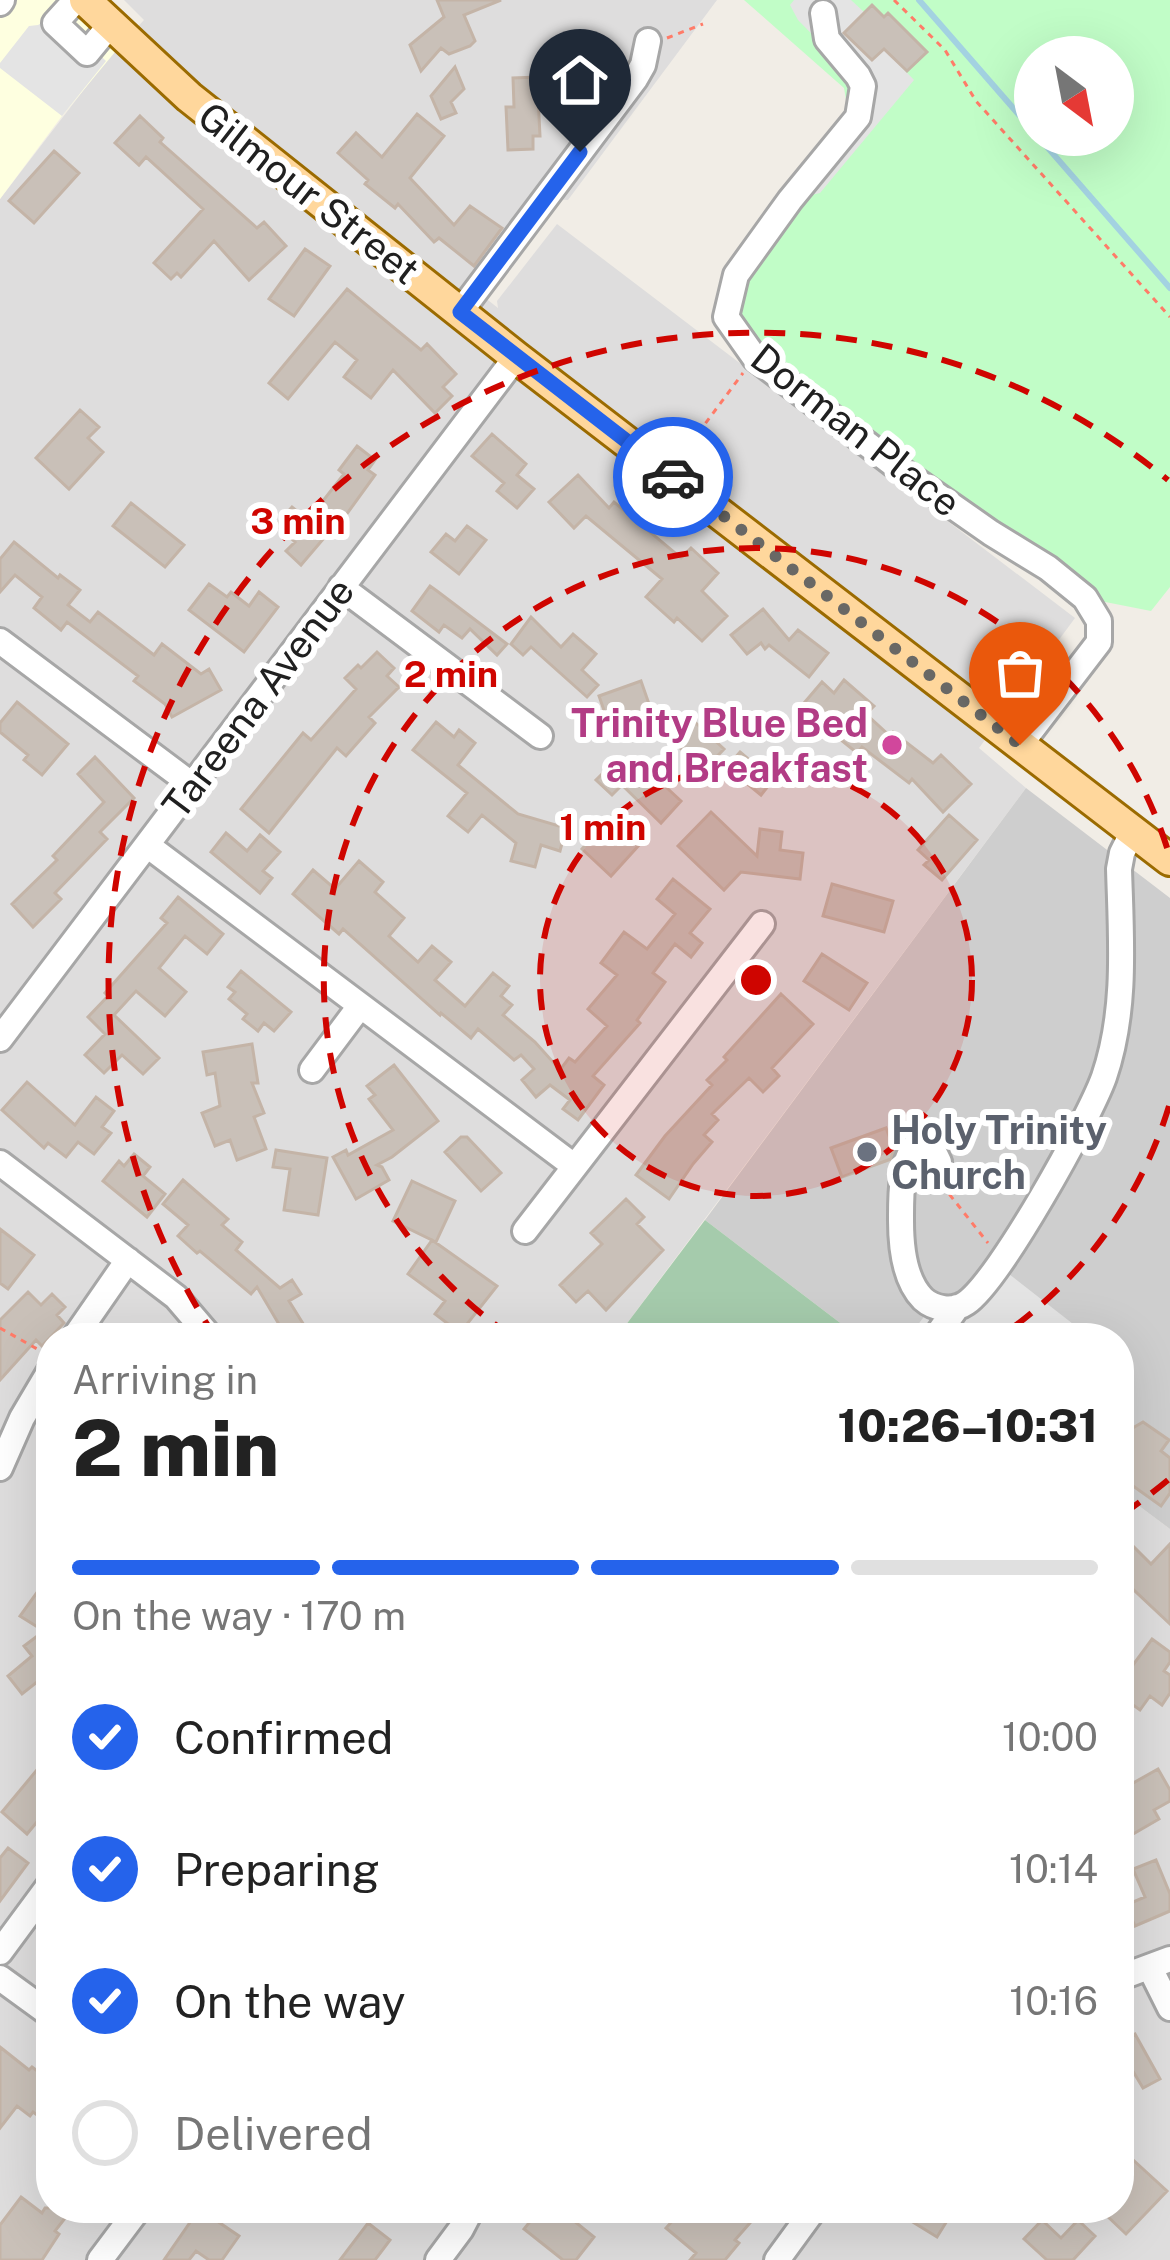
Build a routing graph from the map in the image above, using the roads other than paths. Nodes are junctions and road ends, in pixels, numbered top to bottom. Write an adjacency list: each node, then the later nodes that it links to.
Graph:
1 (80, 0): 4 (main road, Gilmour Street)
2 (823, 14): 9 (street, Dorman Place)
3 (648, 41): 4 (street)
4 (460, 312): 5 (main road, Gilmour Street)
5 (516, 357): 6 (street, Tareena Avenue); 9 (main road, Gilmour Street)
6 (341, 587): 8 (street); 10 (street, Tareena Avenue)
7 (0, 642): 10 (street)
8 (540, 736)
9 (1020, 745): 11 (main road, Gilmour Street)
10 (191, 784): 12 (street, Tareena Avenue)
11 (1133, 831): 13 (main road, Gilmour Street); 23 (street)
12 (147, 845): 15 (street); 16 (street, Tareena Avenue)
13 (1170, 860)
14 (762, 924): 20 (street)
15 (360, 1006): 17 (street); 20 (street)
16 (0, 1039)
17 (312, 1070)
18 (932, 1154): 23 (street)
19 (0, 1163): 22 (street)
20 (574, 1166): 21 (street)
21 (525, 1231)
22 (128, 1260): 24 (street); 25 (street)
23 (957, 1307): 26 (street)
24 (84, 1323)
25 (198, 1323)
26 (946, 1323)
27 (36, 1394): 28 (street)
28 (0, 1468)
29 (36, 1903): 30 (street)
30 (0, 1952)
31 (1160, 1964): 34 (street)
32 (0, 1978): 33 (street)
33 (36, 2004)
34 (1170, 2008)
35 (128, 2223): 38 (street)
36 (464, 2223): 39 (street)
37 (804, 2223): 40 (street)
38 (100, 2260)
39 (438, 2260)
40 (777, 2260)

